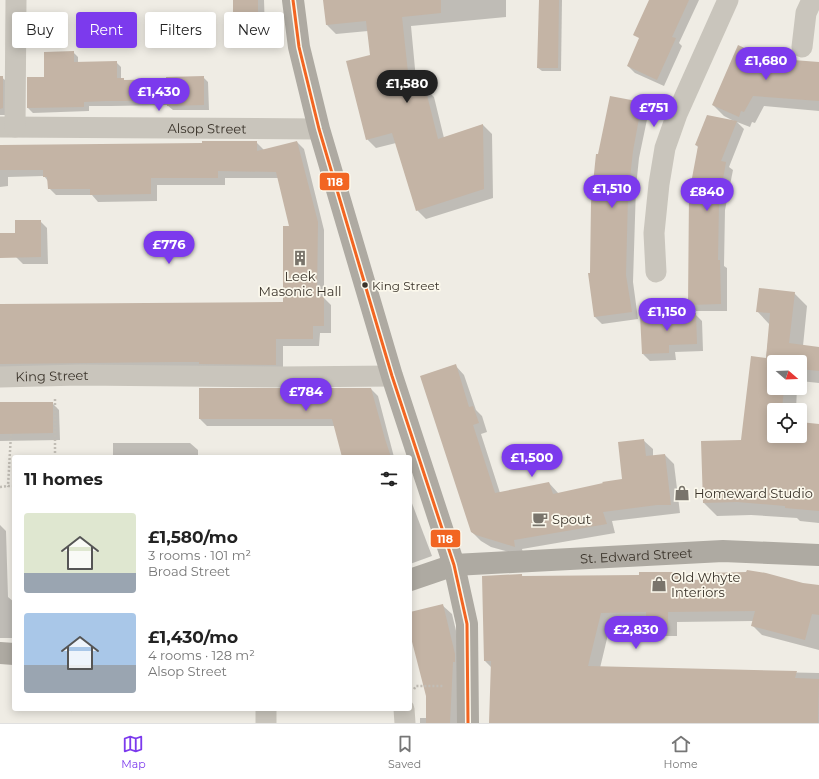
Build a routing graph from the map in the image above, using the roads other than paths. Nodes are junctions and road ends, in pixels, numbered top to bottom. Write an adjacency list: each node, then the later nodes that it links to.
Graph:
1 (16, 0): 6 (street)
2 (293, 0): 7 (highway)
3 (728, 0): 8 (street)
4 (812, 0): 5 (street)
5 (802, 47)
6 (8, 127): 7 (street, Alsop Street)
7 (318, 129): 9 (highway)
8 (656, 272)
9 (392, 376): 10 (street, King Street); 12 (highway)
10 (0, 377)
11 (819, 555): 12 (highway, St. Edward Street)
12 (454, 566): 13 (highway, St. Edward Street); 20 (highway)
13 (412, 579)
14 (0, 653): 15 (highway)
15 (12, 654)
16 (266, 711): 18 (street)
17 (404, 711): 19 (street)
18 (266, 723)
19 (404, 723)
20 (468, 723)

